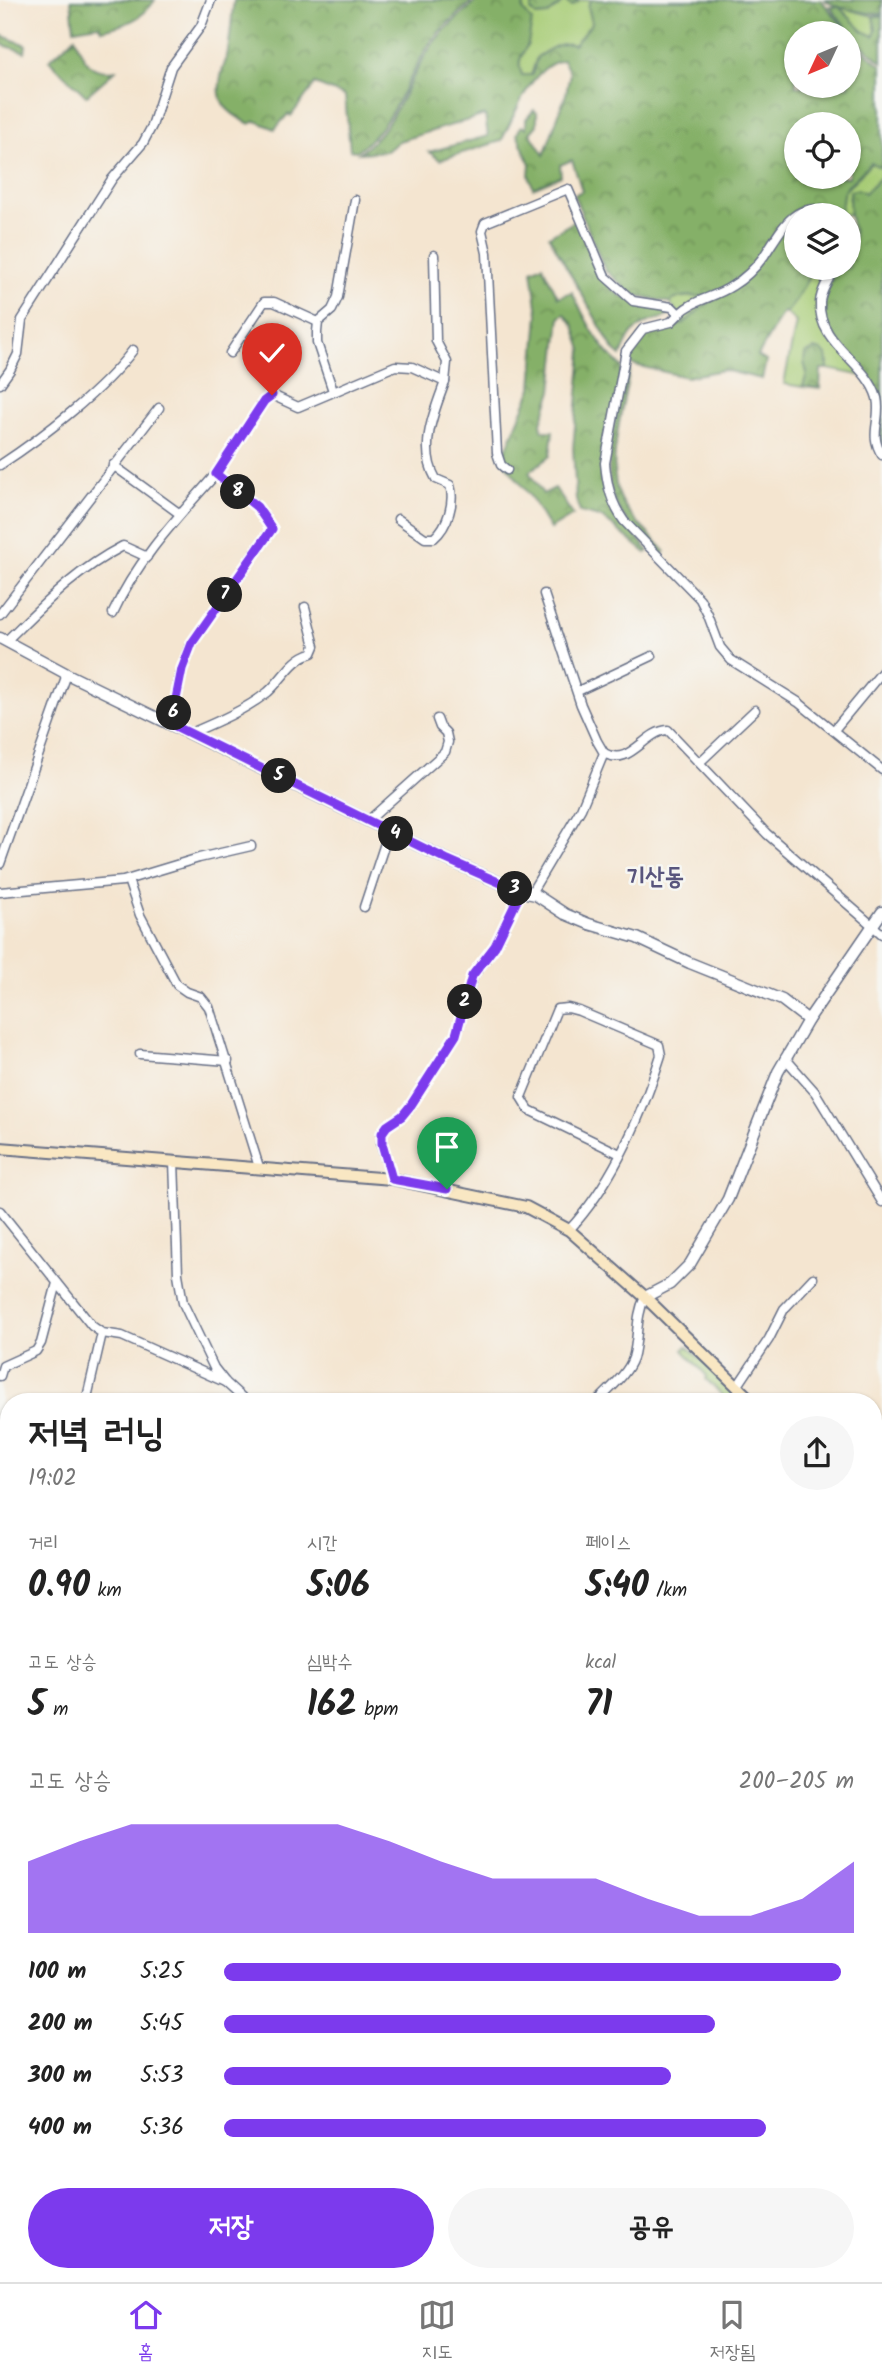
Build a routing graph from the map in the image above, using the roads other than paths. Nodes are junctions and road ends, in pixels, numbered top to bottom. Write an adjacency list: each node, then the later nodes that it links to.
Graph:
1 (211, 0): 11 (street)
2 (355, 200): 7 (street)
3 (784, 225): 6 (street)
4 (434, 254): 10 (street)
5 (830, 280): 14 (street)
6 (679, 314): 17 (street); 34 (street)
7 (318, 322): 9 (street); 12 (street)
8 (133, 350): 16 (street)
9 (230, 353)
10 (445, 382): 12 (street); 20 (street)
11 (0, 384)
12 (333, 391): 18 (street)
13 (159, 408): 15 (street)
14 (882, 455)
15 (113, 464): 19 (street); 25 (street)
16 (0, 465)
17 (507, 470)
18 (216, 474): 19 (street); 33 (street)
19 (180, 514): 21 (street)
20 (398, 519)
21 (147, 556): 24 (street); 26 (street)
22 (544, 594): 30 (street)
23 (305, 607): 35 (street)
24 (113, 613)
25 (0, 614)
26 (3, 639): 29 (street)
27 (652, 656): 30 (street)
28 (882, 672): 34 (street)
29 (67, 674): 33 (street); 42 (street)
30 (578, 691): 36 (street)
31 (755, 710): 37 (street)
32 (437, 719): 39 (street)
33 (171, 724): 35 (street)
34 (834, 730): 38 (street)
35 (191, 733): 39 (street)
36 (604, 753): 37 (street); 45 (street)
37 (700, 762): 48 (street)
38 (882, 769)
39 (369, 820): 40 (street)
40 (389, 831): 45 (street); 46 (street)
41 (251, 846): 43 (street)
42 (0, 864)
43 (128, 880): 44 (street); 52 (street)
44 (0, 890)
45 (526, 893): 49 (street); 57 (street)
46 (364, 907)
47 (882, 912): 48 (street)
48 (878, 931): 49 (street)
49 (808, 1020): 51 (street)
50 (141, 1054): 52 (street)
51 (785, 1058): 58 (street); 63 (street)
52 (228, 1061): 56 (street)
53 (0, 1148): 55 (main road)
54 (620, 1154): 54 (street); 60 (street)
55 (174, 1161): 56 (main road); 66 (street)
56 (259, 1167): 57 (main road)
57 (392, 1179): 60 (main road)
58 (882, 1202)
59 (0, 1210): 62 (street)
60 (569, 1230): 63 (main road)
61 (813, 1278): 67 (street)
62 (57, 1283): 64 (street); 65 (street)
63 (645, 1297): 67 (main road); 70 (street)
64 (102, 1333): 66 (street); 68 (street)
65 (0, 1376)
66 (225, 1382): 69 (street)
67 (737, 1387): 71 (main road)
68 (88, 1393)
69 (237, 1393)
70 (606, 1393)
71 (743, 1393)

